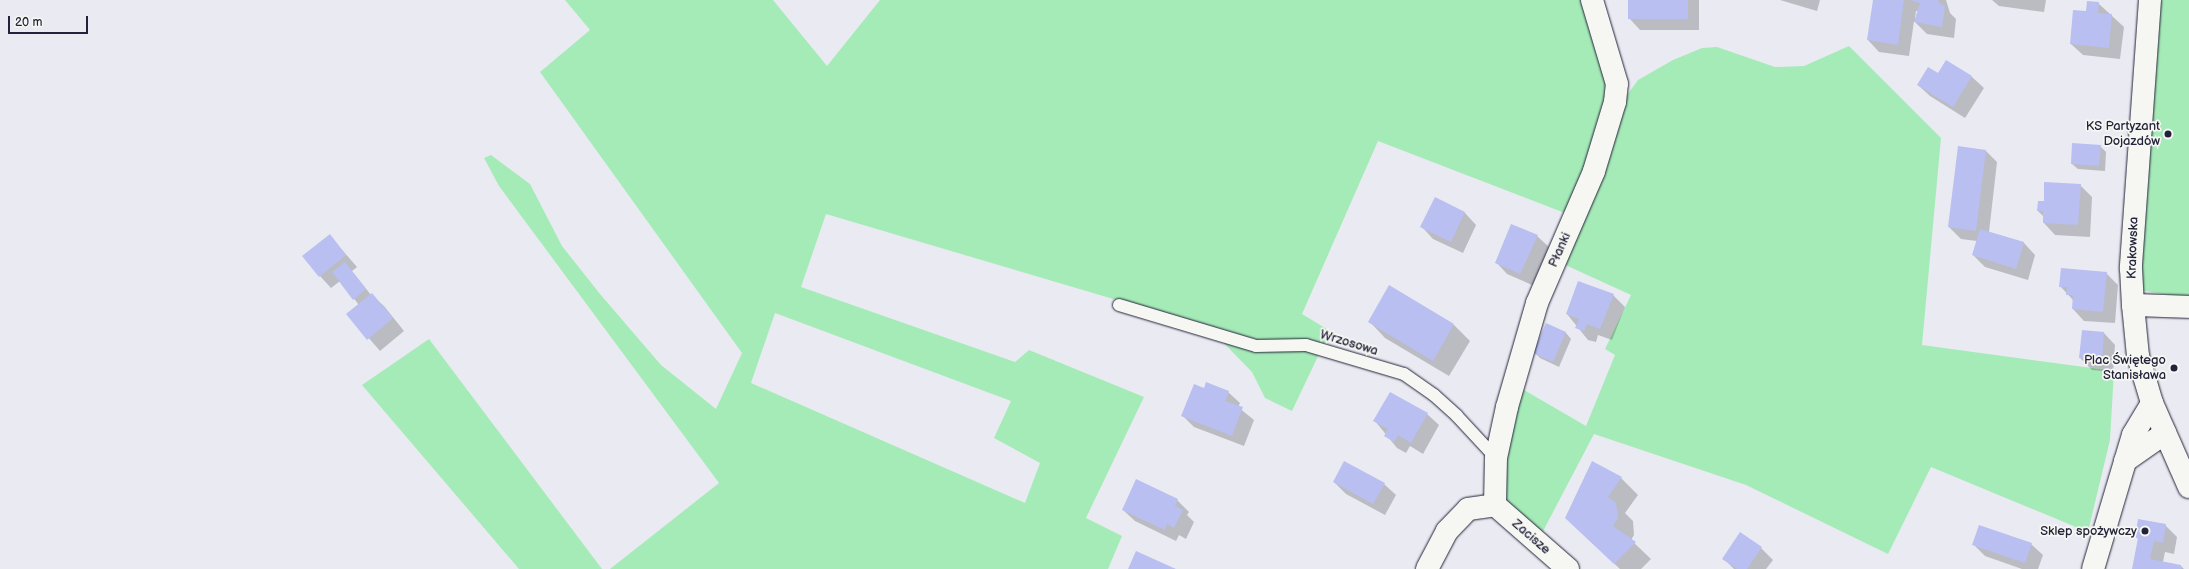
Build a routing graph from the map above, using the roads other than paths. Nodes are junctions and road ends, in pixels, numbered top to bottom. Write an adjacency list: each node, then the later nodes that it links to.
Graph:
1 (1592, 0): 8 (street, Płanki)
2 (2150, 0): 4 (street, Krakowska)
3 (1119, 305): 8 (lane, Wrzosowa)
4 (2133, 305): 5 (street); 6 (street, Krakowska)
5 (2189, 307)
6 (2152, 403): 7 (street, Krakowska); 9 (street)
7 (2165, 433): 9 (street); 10 (street, Krakowska)
8 (1496, 458): 11 (street, Płanki)
9 (2125, 462): 14 (street)
10 (2189, 487)
11 (1495, 505): 12 (street); 13 (street, Zacisze)
12 (1427, 569)
13 (1568, 569)
14 (2093, 569)

